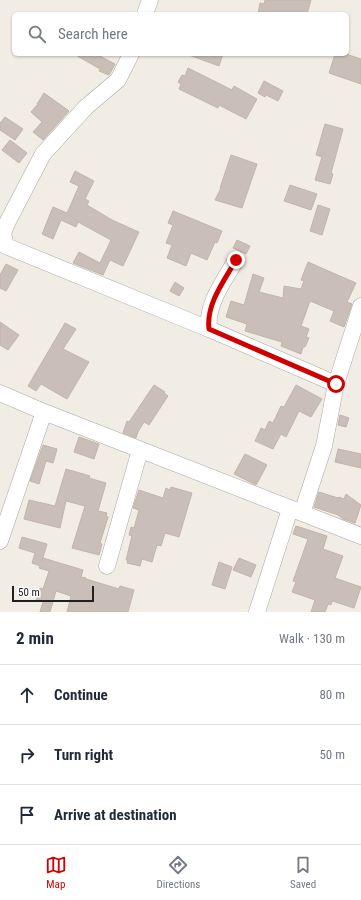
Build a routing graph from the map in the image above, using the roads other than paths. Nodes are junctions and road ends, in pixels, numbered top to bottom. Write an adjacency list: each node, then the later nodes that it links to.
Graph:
1 (150, 0): 2 (street)
2 (146, 12)
3 (130, 56): 6 (street)
4 (236, 260): 6 (street)
5 (361, 306): 7 (street)
6 (209, 329): 7 (street)
7 (336, 384): 11 (street)
8 (0, 393): 9 (street)
9 (44, 412): 10 (street); 13 (street)
10 (140, 450): 11 (street); 14 (street)
11 (296, 511): 12 (street); 15 (street)
12 (361, 536)
13 (0, 541)
14 (107, 566)
15 (257, 612)

